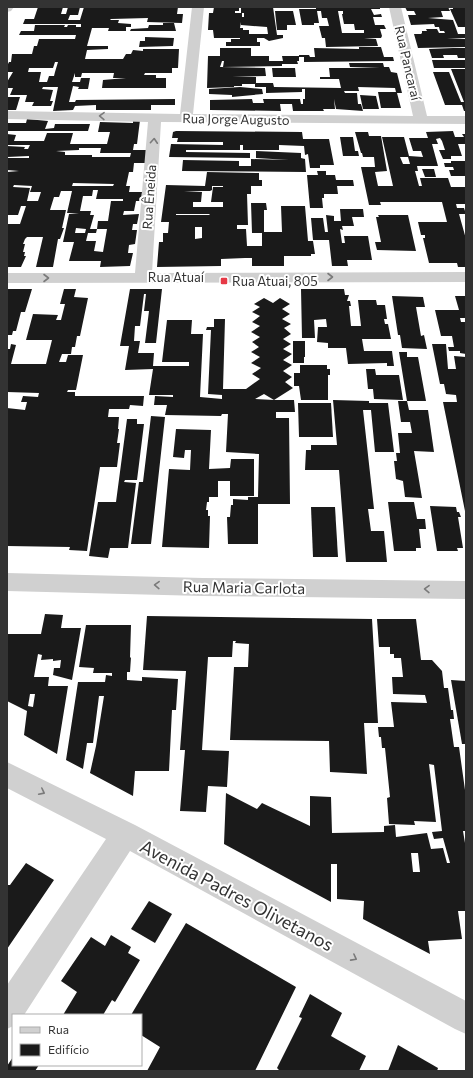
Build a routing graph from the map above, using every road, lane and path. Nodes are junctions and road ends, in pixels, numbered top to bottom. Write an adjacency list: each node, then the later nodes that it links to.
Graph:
1 (198, 7): 5 (street)
2 (395, 7): 6 (street, Rua Pancaraí)
3 (7, 115): 4 (street, Rua Jorge Augusto, one-way to 3)
4 (156, 117): 5 (street, Rua Jorge Augusto); 9 (street, Rua Êneida, one-way to 4)
5 (186, 118): 6 (street, Rua Jorge Augusto)
6 (421, 120): 7 (street, Rua Jorge Augusto)
7 (466, 120)
8 (466, 276): 9 (street, Rua Atuaí, one-way to 8)
9 (143, 277): 10 (street, Rua Atuaí, one-way to 9)
10 (7, 278)
11 (12, 580): 12 (street, Rua Maria Carlota, one-way to 11)
12 (466, 590)
13 (7, 774): 14 (street, Avenida Padres Olivetanos, one-way to 14)
14 (125, 834): 15 (street); 16 (street, Avenida Padres Olivetanos, one-way to 16)
15 (7, 1013)
16 (466, 1018)

